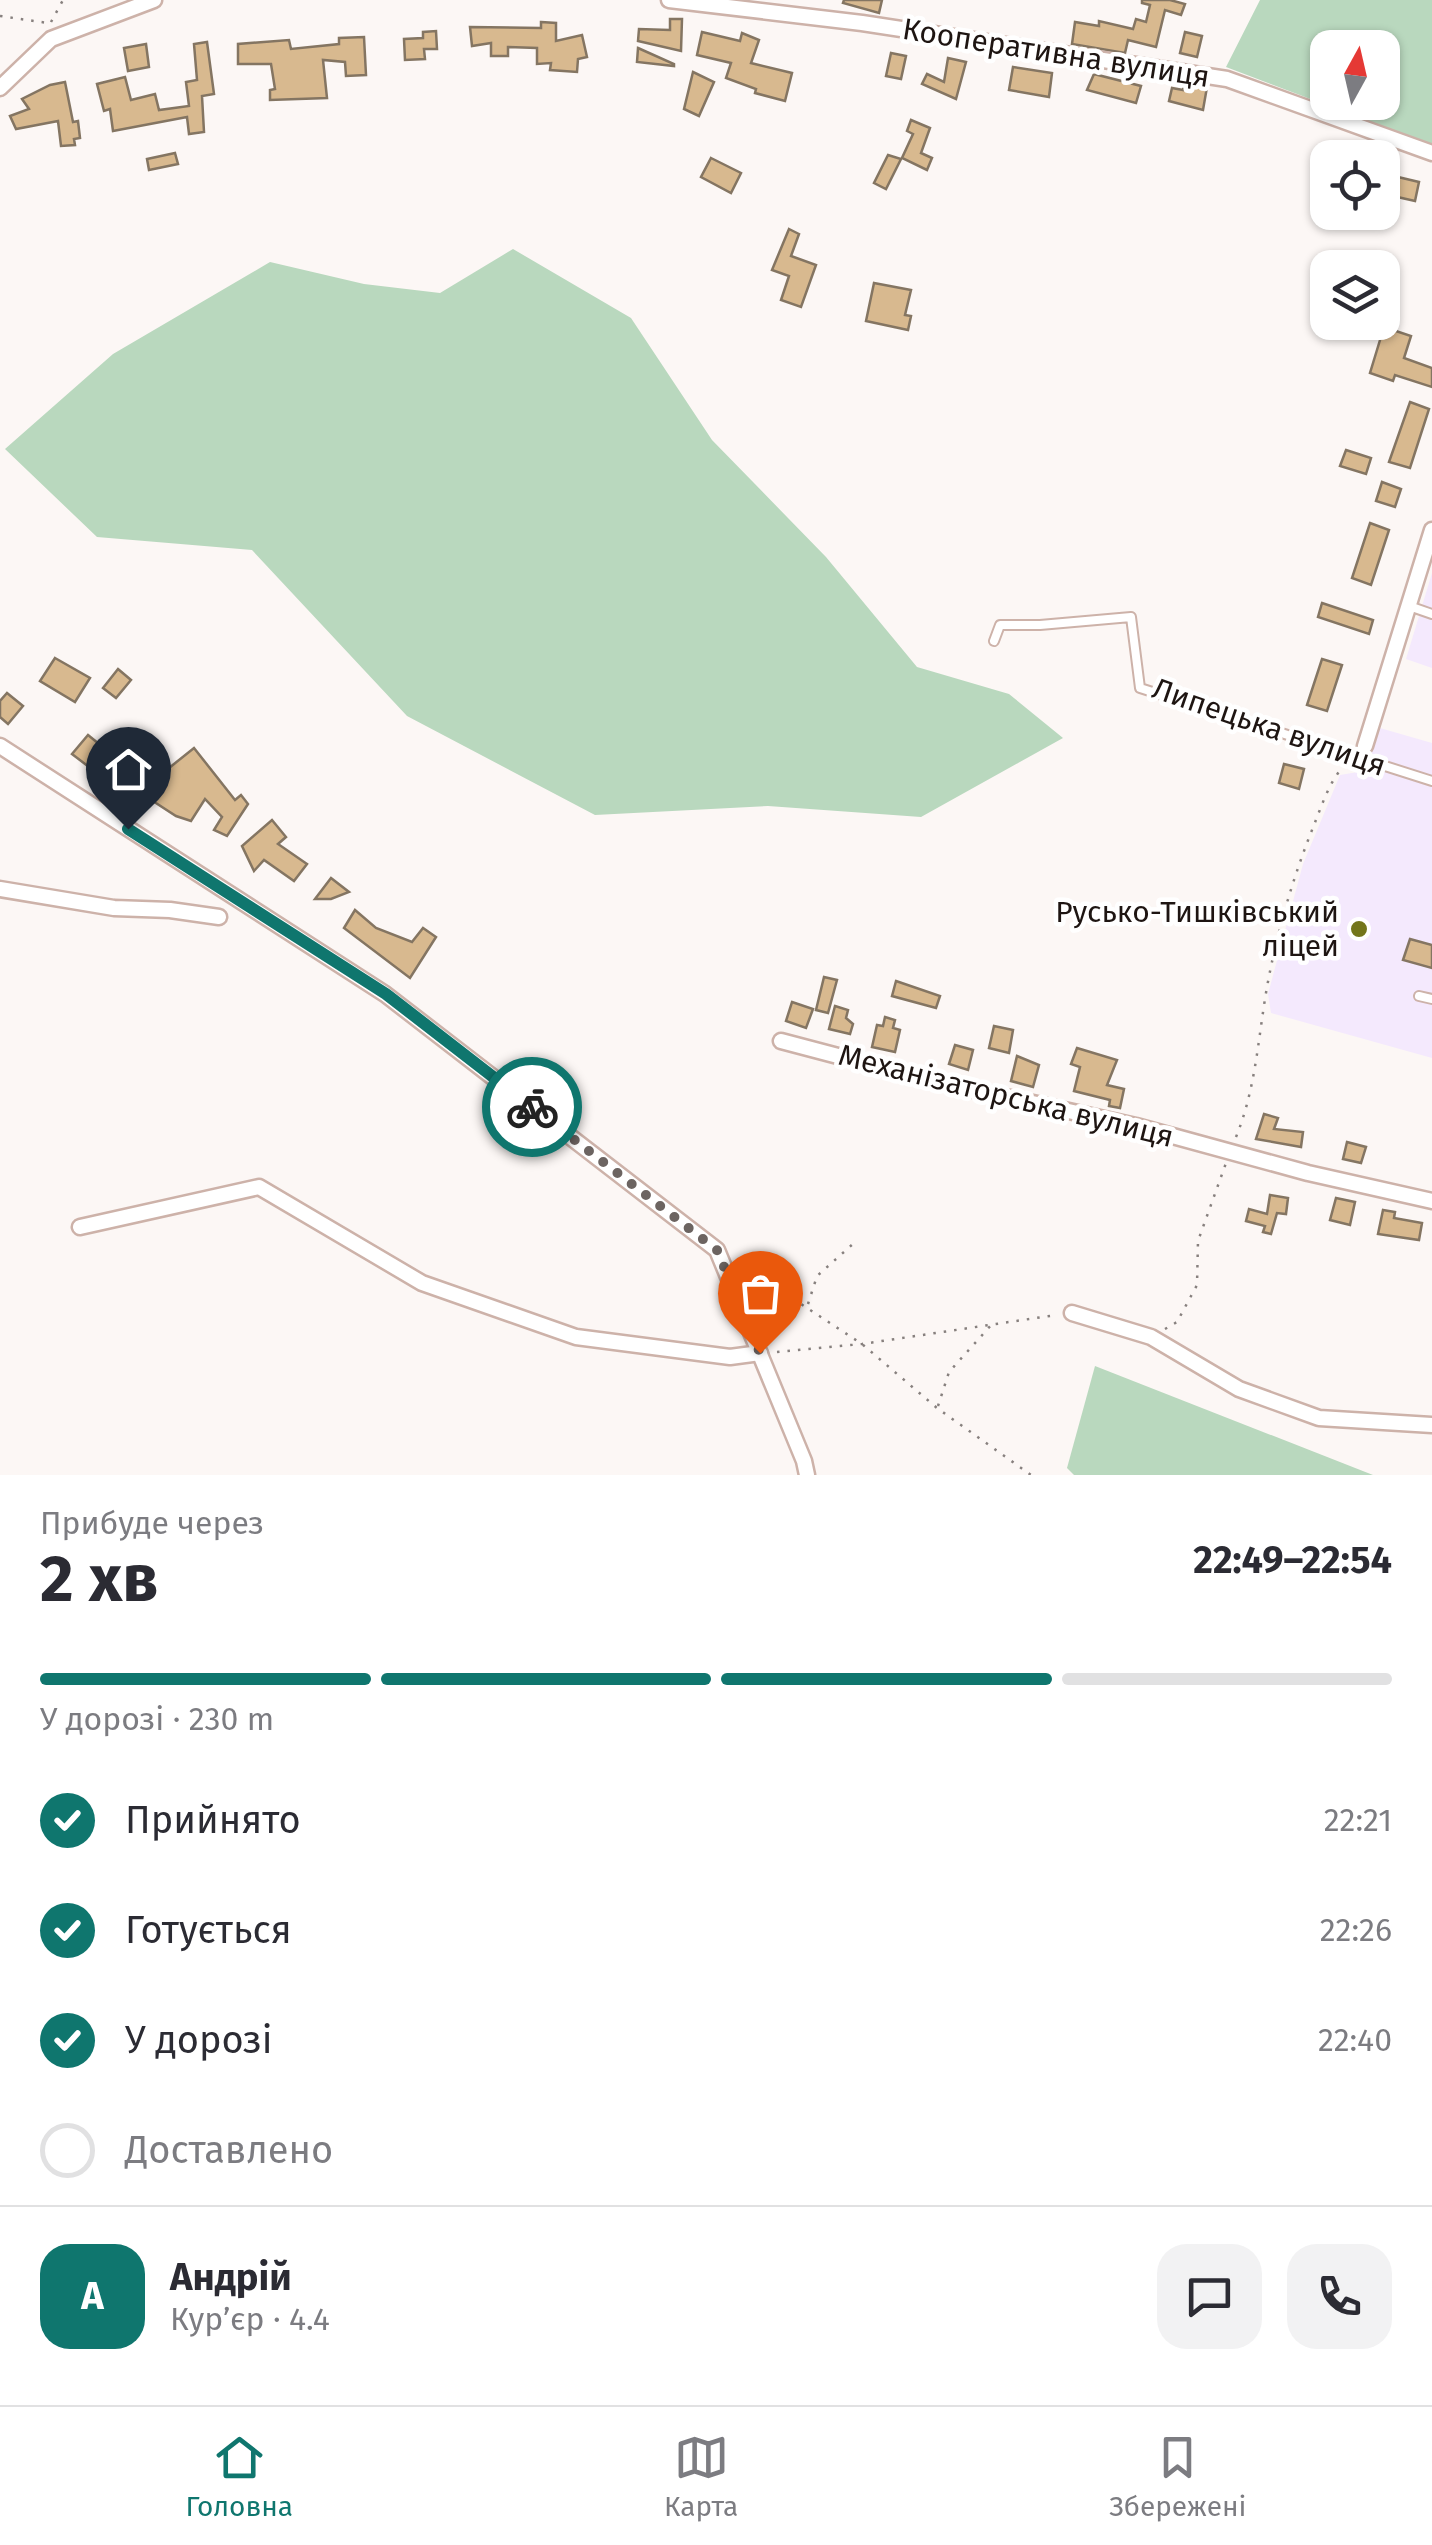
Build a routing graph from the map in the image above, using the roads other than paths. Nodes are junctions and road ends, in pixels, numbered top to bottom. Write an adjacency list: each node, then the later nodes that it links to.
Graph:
1 (154, 0): 3 (street)
2 (670, 0): 4 (street, Кооперативна вулиця)
3 (0, 88)
4 (1432, 152)
5 (1432, 530): 6 (street)
6 (1409, 606): 7 (lane); 10 (street)
7 (1432, 614)
8 (994, 641): 11 (lane, Липецька вулиця)
9 (0, 746): 20 (street)
10 (1365, 746)
11 (1432, 781)
12 (0, 888): 13 (street)
13 (219, 917)
14 (1419, 996): 15 (lane)
15 (1432, 999)
16 (781, 1040): 17 (street, Механізаторська вулиця)
17 (1432, 1200)
18 (80, 1227): 20 (street)
19 (1072, 1313): 21 (street)
20 (760, 1353): 22 (street)
21 (1432, 1425)
22 (807, 1475)

